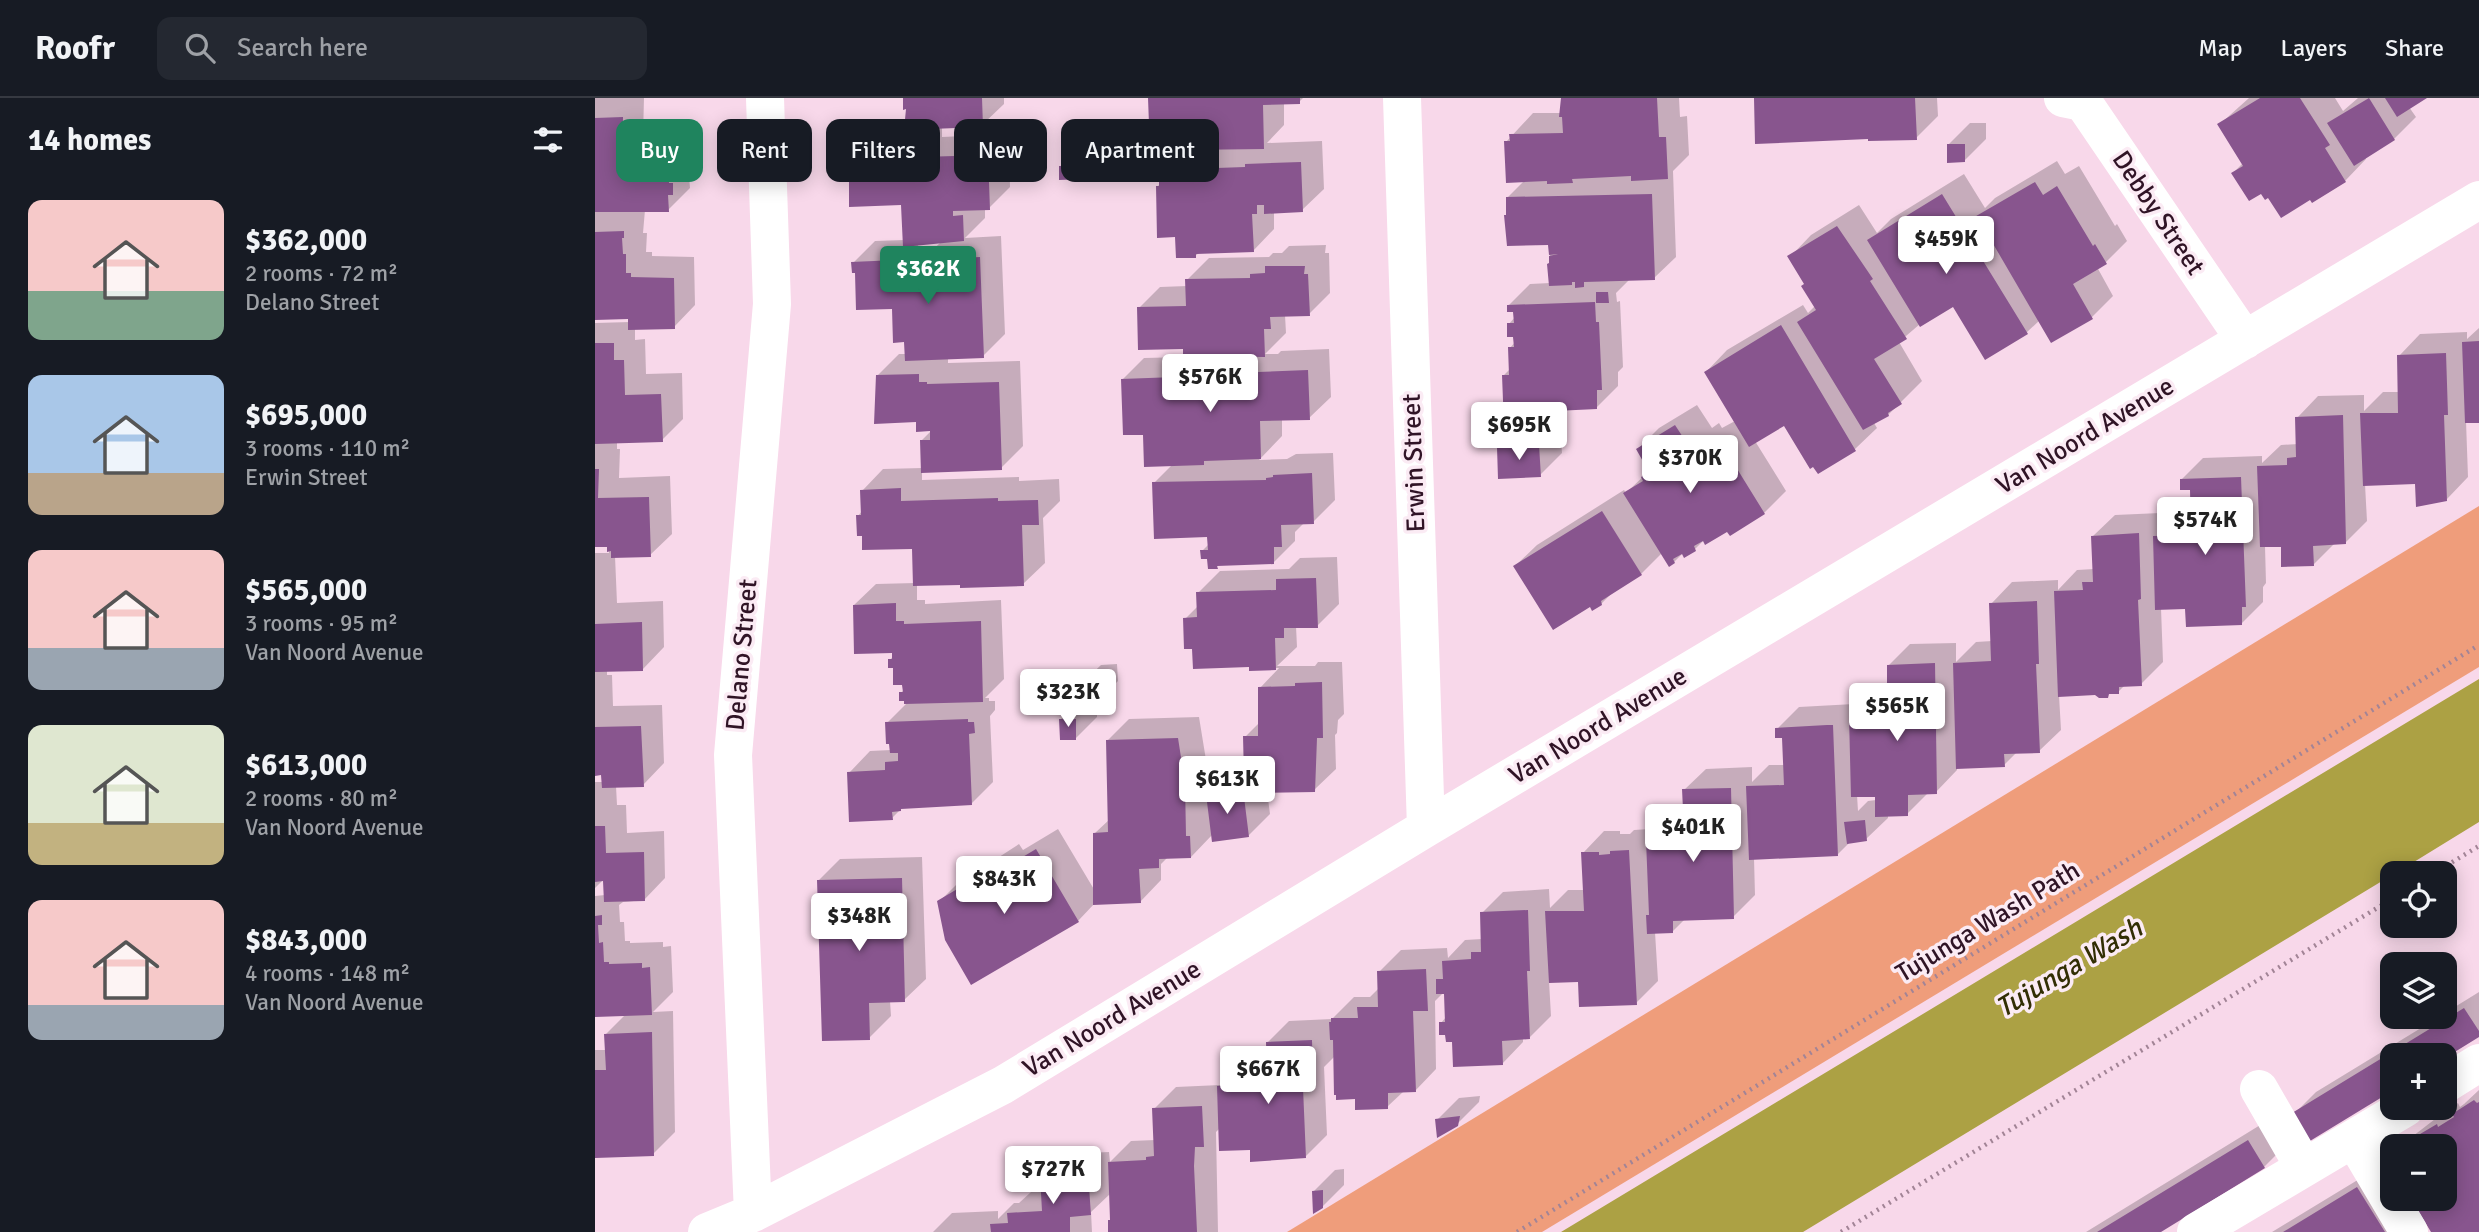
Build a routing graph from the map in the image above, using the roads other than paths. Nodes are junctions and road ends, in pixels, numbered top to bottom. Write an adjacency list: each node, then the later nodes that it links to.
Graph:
1 (765, 98): 13 (street, Delano Street)
2 (1402, 98): 6 (street, Erwin Street)
3 (2063, 98): 5 (street, Debby Street)
4 (2479, 200): 5 (street, Van Noord Avenue)
5 (2245, 340): 6 (street, Van Noord Avenue)
6 (1426, 828): 13 (street, Van Noord Avenue)
7 (2479, 1063): 8 (street)
8 (2457, 1077)
9 (2259, 1089): 12 (street)
10 (2385, 1120): 11 (street)
11 (2354, 1139): 12 (street); 16 (street)
12 (2304, 1167): 15 (street)
13 (753, 1213): 14 (street, Van Noord Avenue)
14 (707, 1232)
15 (2196, 1232)
16 (2409, 1232)

